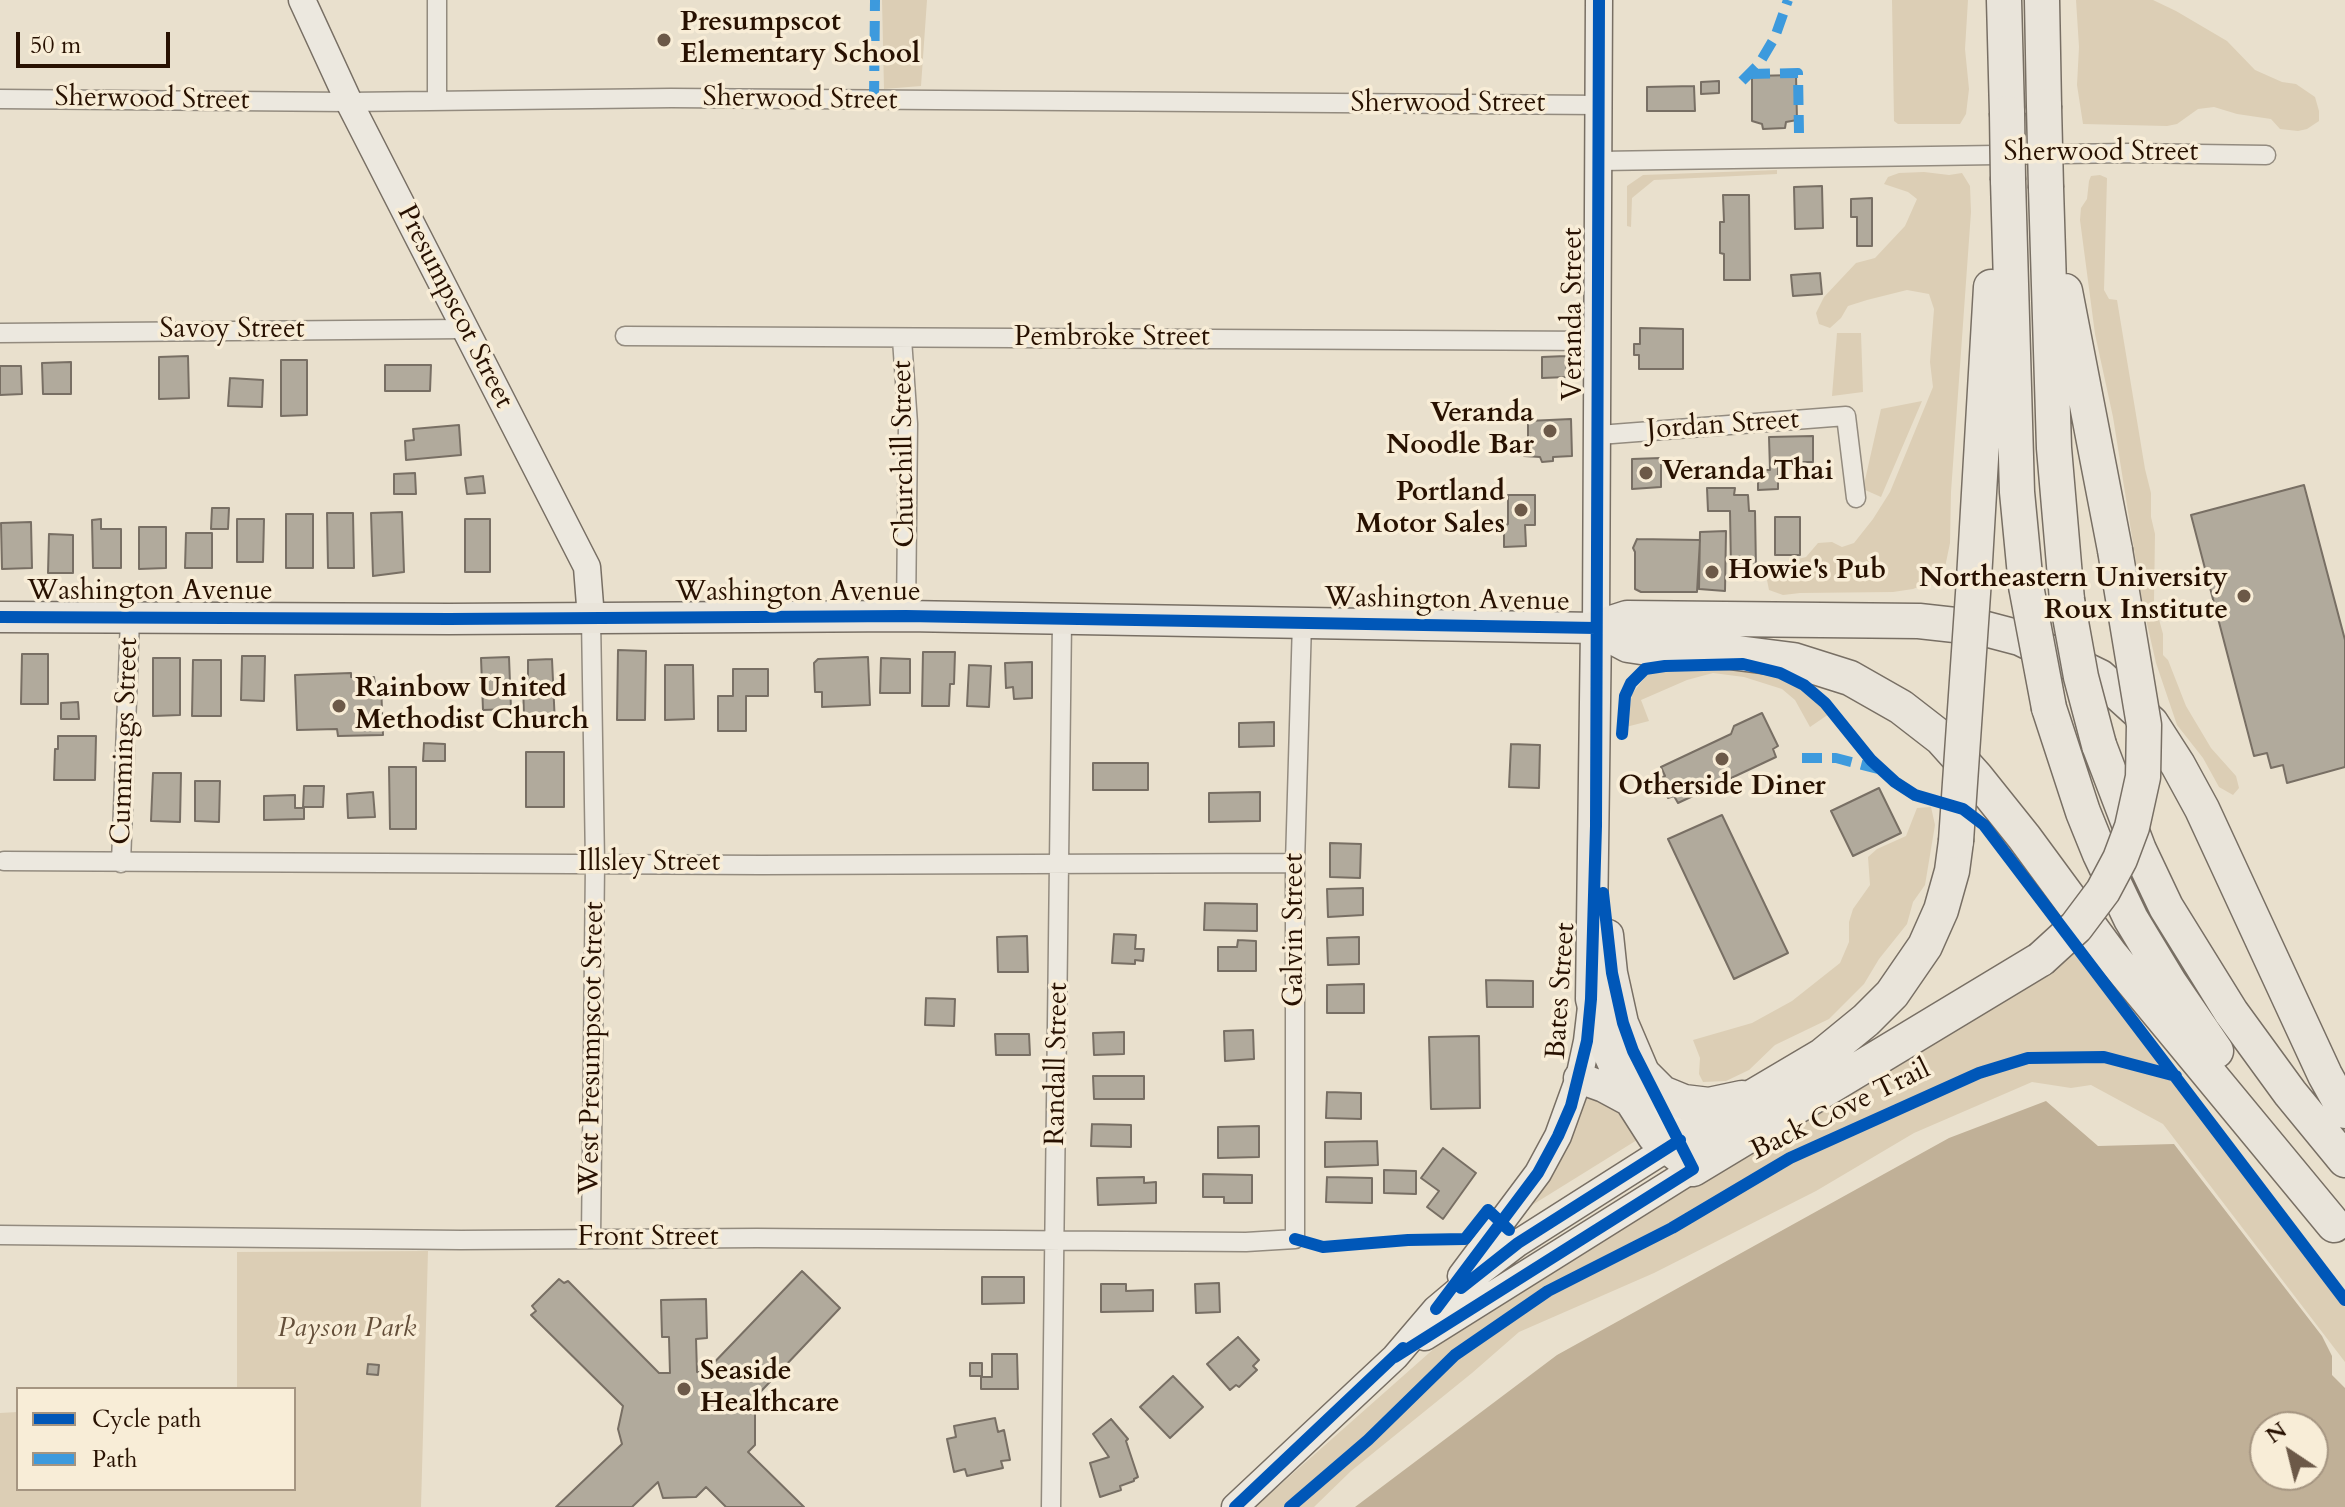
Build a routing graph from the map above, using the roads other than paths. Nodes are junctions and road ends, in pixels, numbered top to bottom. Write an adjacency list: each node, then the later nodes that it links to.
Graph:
1 (302, 0): 8 (street, Presumpscot Street)
2 (437, 0): 7 (street)
3 (1599, 0): 9 (street, Veranda Street)
4 (2004, 0): 12 (highway, bridge)
5 (2042, 0): 13 (highway, bridge)
6 (0, 99): 8 (street, Sherwood Street)
7 (437, 99): 8 (street, Sherwood Street); 9 (street, Sherwood Street)
8 (349, 102): 14 (street, Presumpscot Street)
9 (1600, 105): 11 (street, Veranda Street)
10 (2266, 155): 11 (street, Sherwood Street)
11 (1600, 161): 18 (street, Veranda Street)
12 (2008, 180): 36 (highway, bridge); 41 (highway, bridge)
13 (2046, 188): 39 (highway, bridge); 40 (highway, bridge)
14 (464, 329): 15 (street, Savoy Street); 24 (street, Presumpscot Street)
15 (0, 333)
16 (625, 336): 17 (street, Pembroke Street)
17 (902, 339): 18 (street, Pembroke Street); 21 (street, Churchill Street)
18 (1599, 341): 19 (street, Veranda Street)
19 (1599, 435): 20 (street, Jordan Street); 27 (street, Veranda Street)
20 (1856, 498)
21 (906, 616): 24 (main road, Washington Avenue); 25 (main road, Washington Avenue)
22 (0, 617): 23 (main road, Washington Avenue)
23 (130, 618): 24 (main road, Washington Avenue); 30 (street, Cummings Street)
24 (591, 618): 31 (street, West Presumpscot Street)
25 (1062, 621): 26 (main road, Washington Avenue); 33 (street, Randall Street)
26 (1302, 622): 27 (main road, Washington Avenue); 32 (street, Galvin Street)
27 (1596, 628): 28 (main road, Bates Street); 38 (highway); 41 (highway)
28 (1596, 826): 34 (main road, Bates Street); 37 (main road, Bates Street)
29 (4, 861): 30 (street, Illsley Street)
30 (121, 863): 31 (street, Illsley Street)
31 (595, 863): 33 (street, Illsley Street); 43 (street, West Presumpscot Street)
32 (1295, 863): 33 (street, Illsley Street); 45 (street, Galvin Street)
33 (1061, 864): 44 (street, Randall Street)
34 (1591, 999): 35 (street, Bates Street); 37 (main road, Bates Street)
35 (1579, 1078): 37 (main road); 46 (street, Bates Street)
36 (1787, 1078): 37 (highway); 39 (highway)
37 (1638, 1089): 39 (main road, Bates Street)
38 (2345, 1111)
39 (1679, 1153): 46 (street); 47 (street)
40 (2345, 1160)
41 (2339, 1233)
42 (0, 1235): 43 (street, Front Street)
43 (591, 1239): 44 (street, Front Street)
44 (1056, 1239): 45 (street, Front Street); 48 (street, Randall Street)
45 (1295, 1239)
46 (1436, 1309): 47 (street)
47 (1395, 1357): 49 (street)
48 (1051, 1507)
49 (1235, 1507)

